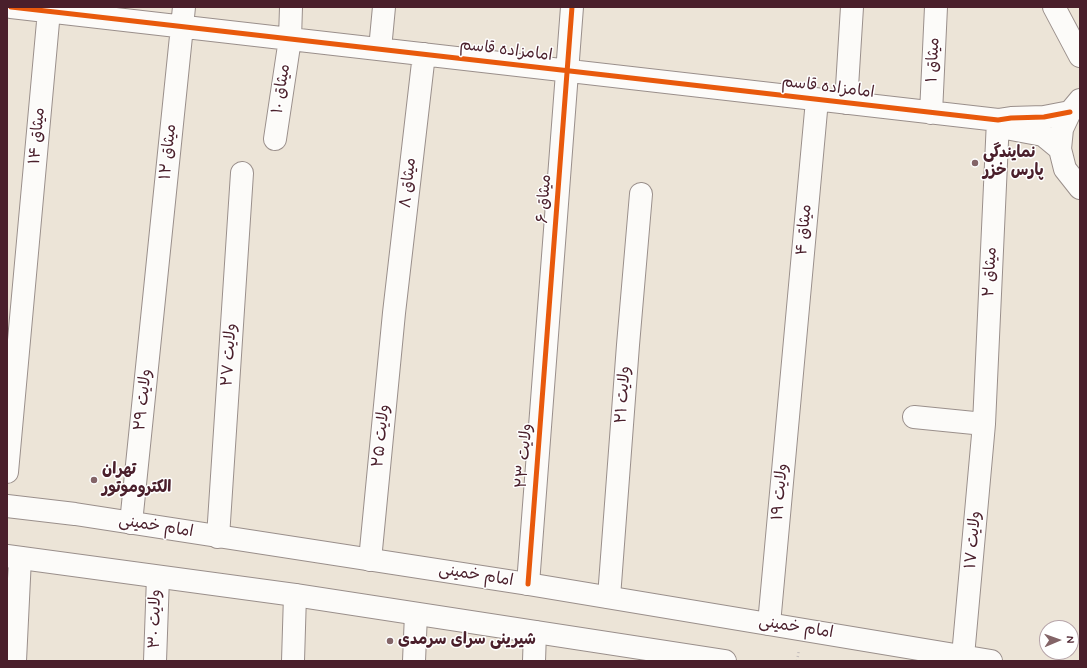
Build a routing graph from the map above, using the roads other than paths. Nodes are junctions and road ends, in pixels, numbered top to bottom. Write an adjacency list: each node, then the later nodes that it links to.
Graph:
1 (11, 7): 8 (street, امامزاده قاسم)
2 (291, 7): 11 (street, میثاق ۱۰)
3 (384, 7): 12 (street)
4 (572, 7): 15 (street, میثاق ۶)
5 (852, 7): 17 (street)
6 (936, 7): 19 (street, میثاق ۱)
7 (1054, 7): 14 (street)
8 (49, 11): 9 (street, امامزاده قاسم); 32 (street, میثاق ۱۴)
9 (88, 11): 10 (street, امامزاده قاسم)
10 (183, 17): 11 (street, امامزاده قاسم); 26 (street, میثاق ۱۲)
11 (290, 39): 12 (street, امامزاده قاسم); 21 (street, میثاق ۱۰)
12 (380, 49): 13 (street, امامزاده قاسم)
13 (424, 54): 15 (street, امامزاده قاسم); 27 (street, میثاق ۸)
14 (1080, 56)
15 (568, 71): 16 (street, امامزاده قاسم); 28 (street, میثاق ۶)
16 (817, 100): 17 (street, امامزاده قاسم); 29 (street, میثاق ۴)
17 (846, 103): 19 (street, امامزاده قاسم)
18 (1075, 106): 20 (street, امامزاده قاسم); 22 (street)
19 (931, 112): 20 (street, امامزاده قاسم)
20 (998, 120): 22 (street); 31 (street, میثاق ۲)
21 (274, 139)
22 (1060, 149): 24 (street)
23 (242, 173): 35 (street, ولایت ۲۷)
24 (1080, 188)
25 (641, 194): 41 (street, ولایت ۲۱)
26 (156, 277): 34 (street, ولایت ۲۹)
27 (394, 313): 37 (street, ولایت ۲۵)
28 (548, 329): 39 (street, ولایت ۲۳)
29 (793, 360): 43 (street, ولایت ۱۹)
30 (914, 417): 31 (street)
31 (984, 424): 46 (street, ولایت ۱۷)
32 (7, 472)
33 (7, 506): 34 (street, امام خمینی)
34 (131, 523): 35 (street, امام خمینی)
35 (218, 536): 37 (street, امام خمینی)
36 (13, 557): 38 (street); 47 (street)
37 (370, 560): 39 (street, امام خمینی)
38 (158, 577): 40 (street); 48 (street, ولایت ۳۰)
39 (528, 584): 41 (street, امام خمینی)
40 (295, 595): 42 (street); 49 (street)
41 (610, 597): 43 (street, امام خمینی)
42 (416, 614): 44 (street); 50 (street)
43 (768, 624): 46 (street, امام خمینی)
44 (536, 632): 45 (street); 51 (street)
45 (662, 656): 52 (street)
46 (963, 656): 53 (street, امام خمینی)
47 (15, 661)
48 (155, 661)
49 (293, 661)
50 (414, 661)
51 (534, 661)
52 (725, 661)
53 (991, 661)

